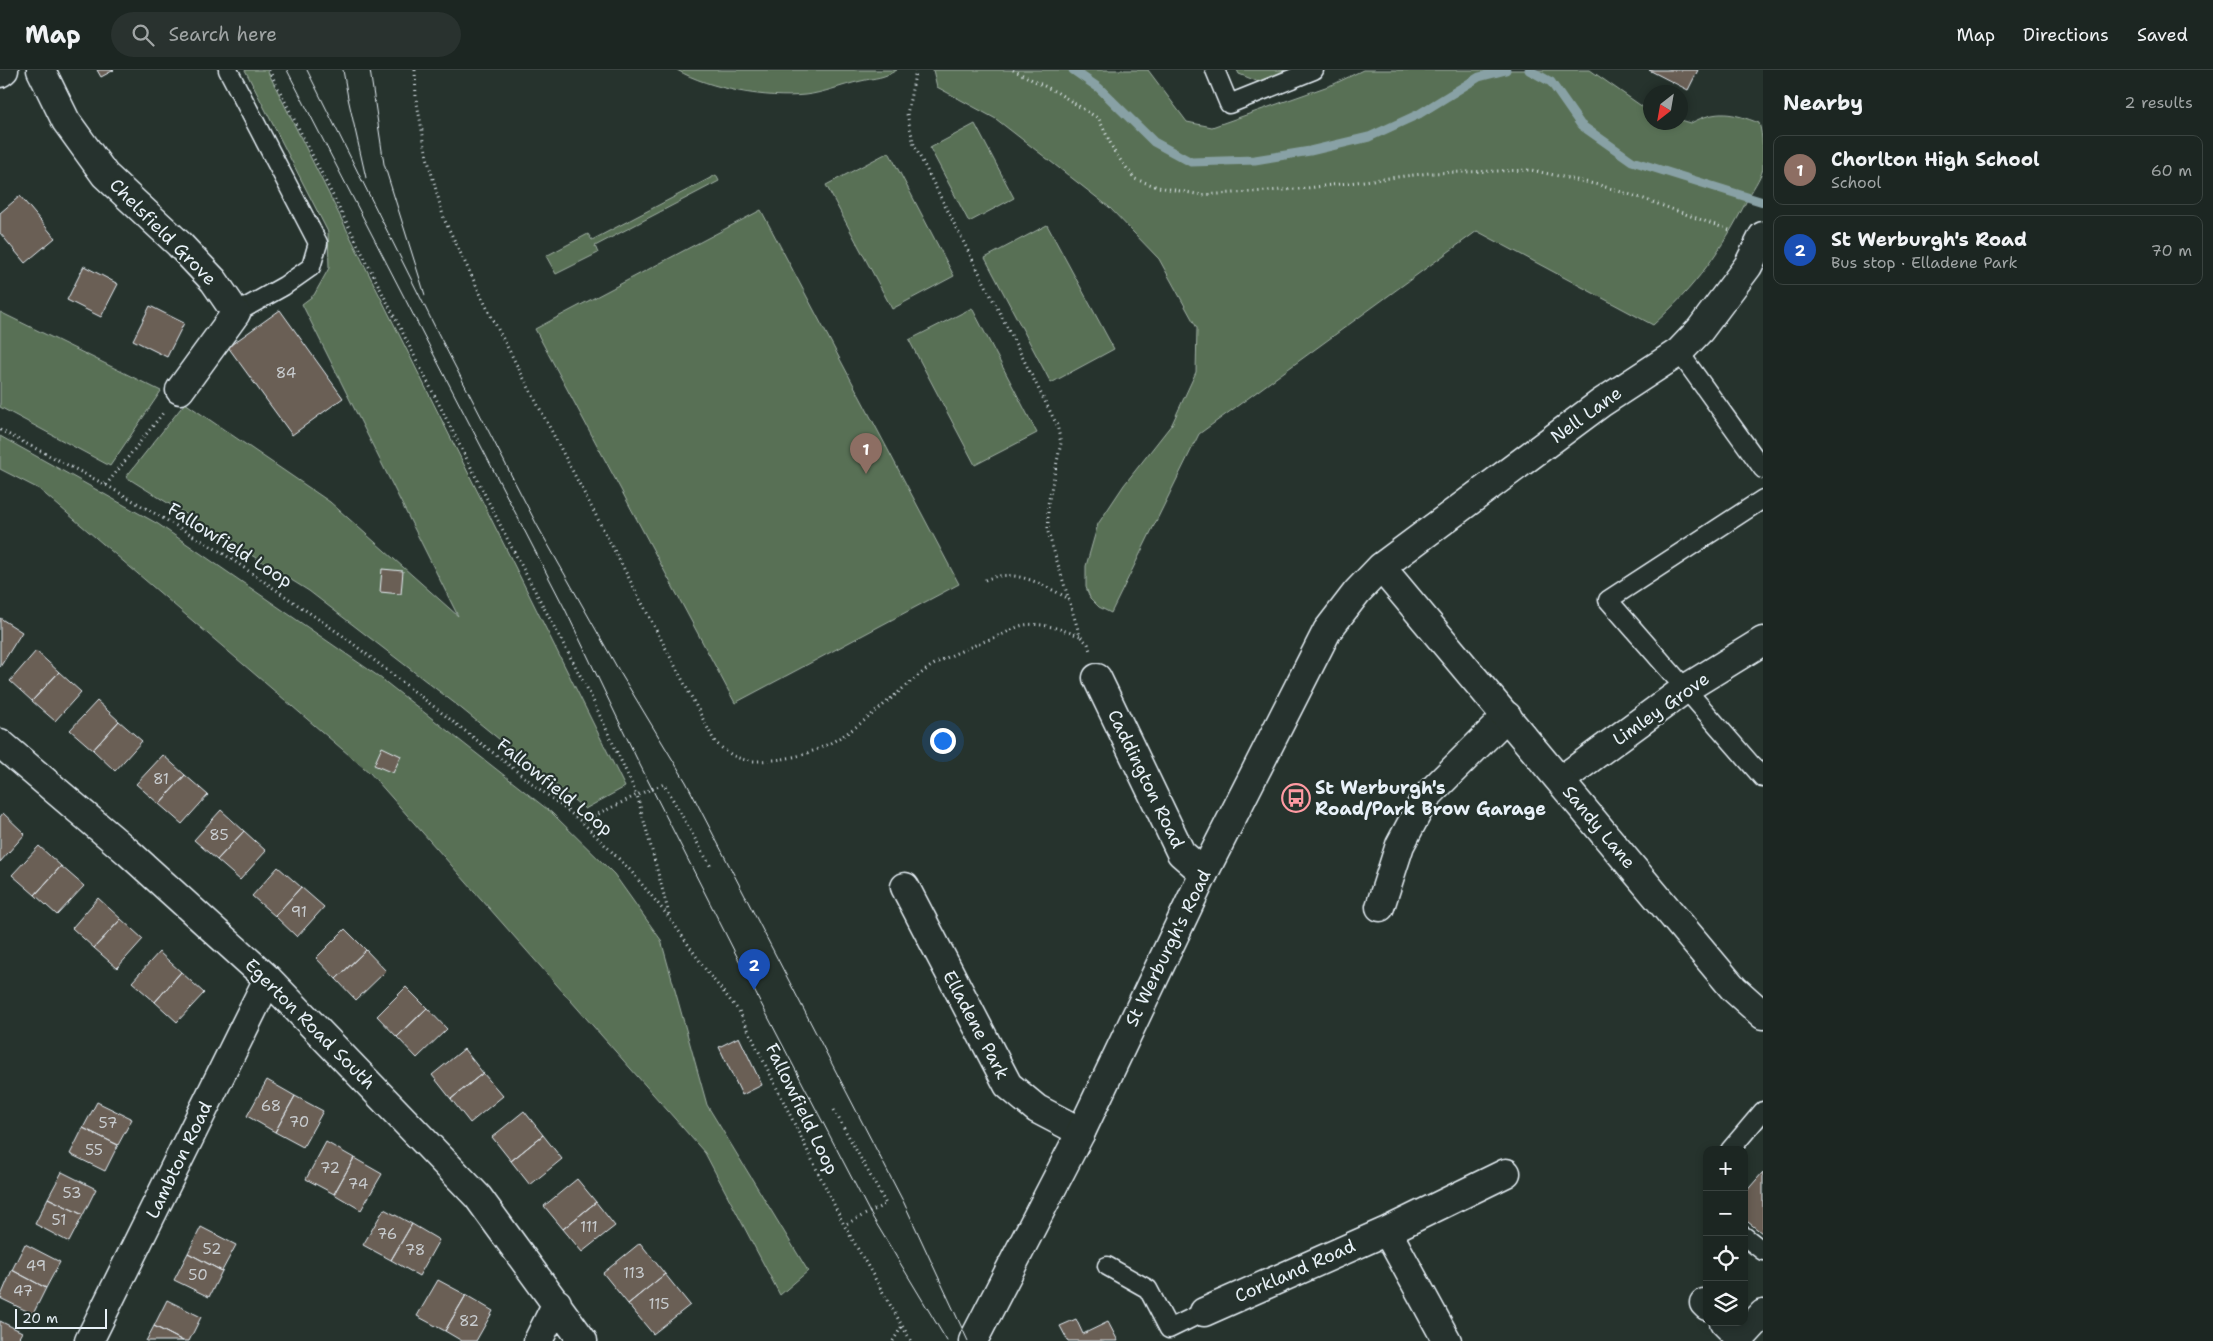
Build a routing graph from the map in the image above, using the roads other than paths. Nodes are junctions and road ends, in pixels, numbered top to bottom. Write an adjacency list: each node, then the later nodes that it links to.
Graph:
1 (4, 70): 6 (street)
2 (40, 70): 8 (street, Chelsfield Grove)
3 (228, 70): 8 (lane)
4 (1215, 70): 5 (lane)
5 (1314, 70)
6 (0, 73)
7 (1761, 238): 9 (street, Nell Lane)
8 (236, 313): 10 (street)
9 (1679, 352): 11 (lane); 13 (street, Nell Lane)
10 (180, 390)
11 (1763, 469)
12 (1763, 499): 16 (lane)
13 (1380, 567): 17 (street, Sandy Lane); 21 (street, St Werburgh's Road)
14 (1763, 641): 16 (street, Limley Grove)
15 (1098, 678): 21 (street, Caddington Road)
16 (1685, 689): 19 (lane); 20 (street, Limley Grove)
17 (1507, 716): 20 (street, Sandy Lane); 23 (street)
18 (0, 743): 24 (street, Egerton Road South)
19 (1763, 778)
20 (1561, 780): 25 (street, Sandy Lane)
21 (1204, 874): 27 (street, St Werburgh's Road)
22 (904, 887): 27 (street, Elladene Park)
23 (1380, 907)
24 (268, 979): 34 (street, Egerton Road South); 39 (street, Lambton Road)
25 (1763, 1015)
26 (1763, 1111): 28 (lane)
27 (1081, 1132): 37 (street, St Werburgh's Road)
28 (1733, 1146)
29 (1506, 1172): 30 (street, Corkland Road)
30 (1387, 1231): 35 (street, Corkland Road); 42 (street)
31 (1748, 1239): 32 (lane)
32 (1763, 1250)
33 (1107, 1266): 35 (lane)
34 (557, 1303): 40 (street); 41 (street, Egerton Road South)
35 (1204, 1312)
36 (1763, 1314): 38 (street)
37 (976, 1334)
38 (1734, 1334)
39 (89, 1341)
40 (538, 1341)
41 (583, 1341)
42 (1447, 1341)

